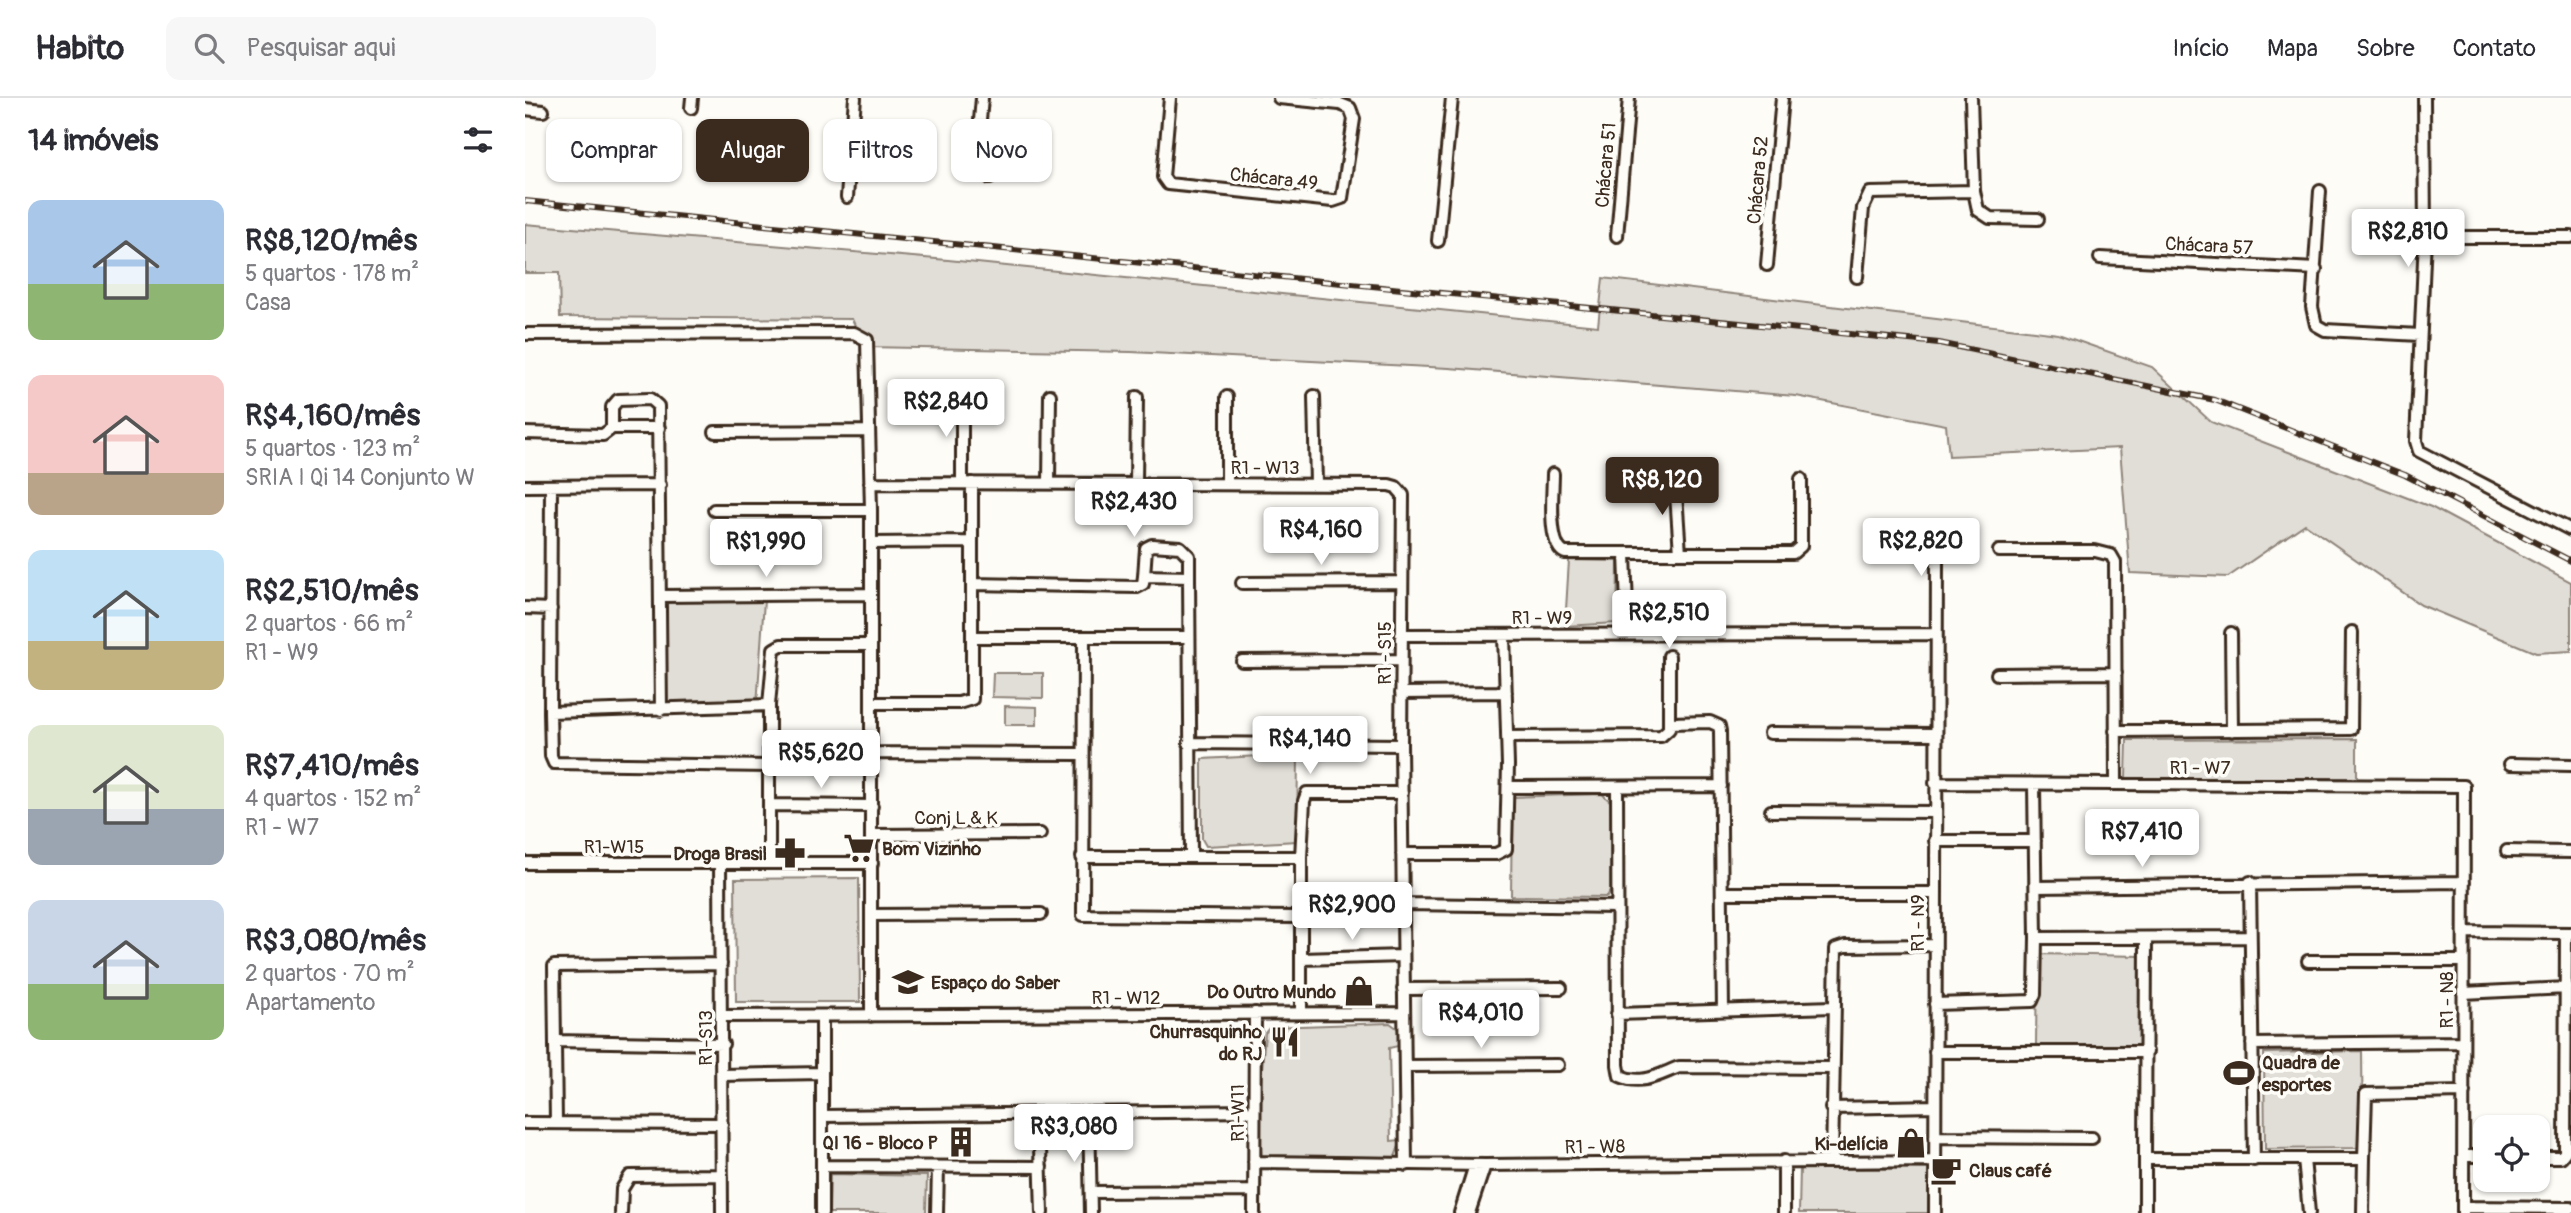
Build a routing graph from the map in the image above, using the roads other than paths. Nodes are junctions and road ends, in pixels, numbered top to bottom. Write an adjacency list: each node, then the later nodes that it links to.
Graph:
1 (855, 98): 15 (street)
2 (982, 98): 12 (street)
3 (1170, 98): 4 (street, Chácara 49)
4 (1279, 98)
5 (1452, 98): 20 (street)
6 (1629, 98): 17 (street, Chácara 51)
7 (1782, 98): 22 (street, Chácara 52)
8 (1971, 98): 13 (street)
9 (2424, 98): 18 (street)
10 (525, 109): 11 (street)
11 (543, 111)
12 (980, 119)
13 (1974, 191): 16 (street); 24 (street)
14 (2320, 191): 23 (street)
15 (847, 197)
16 (2038, 219)
17 (1617, 236)
18 (2425, 237): 19 (street); 26 (street)
19 (2571, 237)
20 (1438, 241)
21 (2101, 258): 23 (street, Chácara 57)
22 (1767, 265)
23 (2316, 269): 26 (street)
24 (1857, 277)
25 (525, 334): 34 (street)
26 (2420, 335): 52 (street)
27 (962, 395): 41 (street)
28 (1050, 395): 42 (street)
29 (1314, 396): 45 (street)
30 (1137, 397): 43 (street)
31 (1227, 397): 44 (street)
32 (612, 428): 33 (street); 33 (street); 36 (street)
33 (659, 428): 46 (street)
34 (869, 431): 35 (street); 40 (street)
35 (715, 432)
36 (525, 433)
37 (1553, 474): 58 (street)
38 (1675, 479): 57 (street)
39 (1801, 479): 57 (street)
40 (870, 483): 41 (street, R1 - W13); 51 (street)
41 (967, 483): 42 (street, R1 - W13); 54 (street)
42 (1049, 483): 43 (street, R1 - W13)
43 (1136, 483): 44 (street, R1 - W13)
44 (1227, 484): 45 (street, R1 - W13)
45 (1316, 484): 47 (street, R1 - W13)
46 (660, 485): 49 (street); 65 (street)
47 (1389, 485): 61 (street, R1 - S15)
48 (525, 486): 49 (street)
49 (551, 486): 67 (street)
50 (714, 510): 51 (street)
51 (871, 510): 55 (street)
52 (2571, 530)
53 (1889, 539): 71 (street, R1 - N9)
54 (972, 542): 55 (street); 63 (street)
55 (871, 544): 64 (street)
56 (1999, 551): 81 (street)
57 (1679, 553): 58 (street)
58 (1625, 554): 70 (street)
59 (1144, 576): 60 (street); 60 (street); 63 (street)
60 (1189, 576): 76 (street)
61 (1401, 582): 62 (street); 72 (street, R1 - S15)
62 (1241, 583)
63 (972, 584): 74 (street)
64 (871, 594): 65 (street); 77 (street)
65 (661, 596): 87 (street)
66 (525, 608): 67 (street)
67 (551, 609): 88 (street)
68 (2352, 632): 91 (street)
69 (2231, 633): 91 (street)
70 (1628, 634): 71 (street, R1 - W9); 73 (street, R1 - W9)
71 (1936, 634): 93 (street, R1 - N9)
72 (1401, 635): 73 (street, R1 - W9); 79 (street, R1 - S15)
73 (1504, 635): 83 (street)
74 (972, 637): 75 (street); 85 (street)
75 (1084, 637): 76 (street); 98 (street)
76 (1189, 637): 95 (street)
77 (871, 645): 85 (street); 86 (street)
78 (1669, 656): 89 (street)
79 (1401, 660): 80 (street); 84 (street, R1 - S15)
80 (1242, 661)
81 (2116, 673): 82 (street); 90 (street)
82 (1997, 674)
83 (1506, 692): 84 (street); 94 (street)
84 (1401, 693): 96 (street, R1 - S15)
85 (871, 703): 97 (street)
86 (769, 705): 87 (street); 101 (street)
87 (661, 710): 88 (street)
88 (550, 712): 101 (street)
89 (1669, 723): 94 (street); 105 (street)
90 (2115, 731): 91 (street); 103 (street)
91 (2232, 731)
92 (1770, 733): 93 (street)
93 (1935, 734): 102 (street, R1 - N9)
94 (1507, 737): 107 (street)
95 (1189, 743): 96 (street); 122 (street)
96 (1401, 745): 109 (street, R1 - S15)
97 (872, 753): 98 (street); 111 (street)
98 (1082, 754): 121 (street)
99 (2510, 764): 100 (street)
100 (2571, 765)
101 (770, 766): 110 (street)
102 (1935, 783): 104 (street, R1 - W7); 113 (street, R1 - N9)
103 (2116, 784): 104 (street, R1 - W7); 106 (street, R1 - W7)
104 (2034, 785): 117 (street)
105 (1721, 786): 108 (street); 131 (street)
106 (2464, 786): 129 (street, R1 - N8)
107 (1508, 787): 108 (street); 120 (street)
108 (1617, 787): 134 (street)
109 (1402, 793): 120 (street, R1 - S15); 123 (street)
110 (770, 805): 111 (street); 126 (street)
111 (872, 806): 115 (street)
112 (1771, 811): 113 (street)
113 (1935, 811): 116 (street, R1 - N9)
114 (1040, 834): 115 (street, Conj L & K)
115 (872, 835): 127 (street)
116 (1935, 841): 117 (street); 132 (street, R1 - N9)
117 (2035, 841): 130 (street)
118 (2507, 851): 119 (street)
119 (2571, 852)
120 (1402, 854): 133 (street, R1 - S15)
121 (1082, 857): 122 (street); 137 (street)
122 (1191, 857): 123 (street)
123 (1301, 857): 137 (street)
124 (525, 863): 125 (street, R1-W15)
125 (720, 863): 126 (street, R1-W15); 148 (street, R1-S13)
126 (769, 863): 127 (street, R1-W15)
127 (872, 863): 136 (street)
128 (2250, 882): 129 (street); 130 (street); 140 (street)
129 (2464, 882): 138 (street, R1 - N8)
130 (2036, 887): 142 (street)
131 (1721, 893): 132 (street); 155 (street)
132 (1935, 893): 143 (street, R1 - N9)
133 (1403, 904): 134 (street); 144 (street, R1 - S15)
134 (1617, 907): 159 (street)
135 (1041, 914): 136 (street)
136 (872, 915): 162 (street)
137 (1301, 917): 145 (street)
138 (2464, 932): 139 (street); 147 (street, R1 - N8)
139 (2569, 933): 150 (street)
140 (2250, 936): 141 (street); 167 (street)
141 (2146, 937): 142 (street); 169 (street)
142 (2036, 938): 153 (street)
143 (1935, 945): 153 (street, R1 - N9); 154 (street)
144 (1403, 956): 145 (street); 151 (street, R1 - S15)
145 (1302, 959): 157 (street)
146 (2308, 961): 147 (street)
147 (2463, 961): 152 (street, R1 - N8)
148 (721, 964): 160 (street, R1-S13); 164 (street)
149 (1561, 988): 151 (street)
150 (2566, 988): 152 (street); 163 (street)
151 (1403, 989): 158 (street, R1 - S15)
152 (2463, 993): 165 (street, R1 - N8)
153 (1934, 1004): 168 (street, R1 - N9)
154 (1833, 1007): 155 (street); 172 (street)
155 (1723, 1011): 159 (street)
156 (1255, 1013): 157 (street, R1 - W12); 162 (street, R1 - W12); 179 (street, R1-W11)
157 (1301, 1013): 158 (street, R1 - W12)
158 (1403, 1013): 171 (street, R1 - S15)
159 (1617, 1014): 172 (street)
160 (723, 1016): 161 (street, R1 - W12); 166 (street, R1-S13)
161 (822, 1016): 162 (street, R1 - W12); 173 (street)
162 (871, 1016)
163 (2568, 1037): 175 (street)
164 (555, 1041): 166 (street); 183 (street)
165 (2463, 1042): 167 (street); 176 (street, R1 - N8)
166 (723, 1044): 174 (street, R1-S13)
167 (2252, 1044): 194 (street)
168 (1935, 1052): 169 (street); 177 (street, R1 - N9)
169 (2147, 1052): 192 (street)
170 (1558, 1065): 171 (street)
171 (1405, 1066): 199 (street, R1 - S15)
172 (1832, 1068): 178 (street)
173 (822, 1073): 174 (street); 182 (street)
174 (722, 1075): 185 (street, R1-S13)
175 (2569, 1089): 190 (street)
176 (2464, 1092): 188 (street, R1 - N8); 191 (street)
177 (1935, 1106): 178 (street); 186 (street, R1 - N9)
178 (1831, 1108): 198 (street)
179 (1254, 1111): 180 (street); 197 (street, R1-W11)
180 (1089, 1114): 181 (street); 206 (street)
181 (1039, 1115): 182 (street); 203 (street)
182 (822, 1116): 201 (street)
183 (556, 1122): 184 (street); 185 (street)
184 (525, 1123)
185 (722, 1124): 204 (street, R1-S13)
186 (1935, 1136): 187 (street); 196 (street, R1 - N9)
187 (2092, 1138)
188 (2464, 1156): 189 (street); 208 (street, R1 - N8)
189 (2473, 1156)
190 (2550, 1156)
191 (2364, 1158): 193 (street); 222 (street)
192 (2145, 1159): 194 (street); 220 (street)
193 (2304, 1159): 194 (street); 221 (street)
194 (2254, 1160)
195 (1784, 1161): 198 (street, R1 - W8); 200 (street, R1 - W8); 218 (street)
196 (1935, 1161): 198 (street, R1 - W8); 219 (street, R1 - N9)
197 (1254, 1162): 199 (street, R1 - W8); 205 (street, R1-W11)
198 (1832, 1162)
199 (1406, 1165): 200 (street, R1 - W8)
200 (1480, 1165): 216 (street); 217 (street)
201 (823, 1166): 202 (street); 211 (street)
202 (938, 1167): 203 (street); 212 (street)
203 (1041, 1167): 213 (street)
204 (722, 1175): 209 (street); 210 (street, R1-S13)
205 (1254, 1191): 206 (street); 215 (street, R1-W11)
206 (1091, 1192): 214 (street)
207 (2571, 1208): 208 (street)
208 (2463, 1210)
209 (621, 1213)
210 (722, 1213)
211 (822, 1213)
212 (937, 1213)
213 (1042, 1213)
214 (1091, 1213)
215 (1254, 1213)
216 (1460, 1213)
217 (1469, 1213)
218 (1784, 1213)
219 (1935, 1213)
220 (2145, 1213)
221 (2309, 1213)
222 (2363, 1213)

